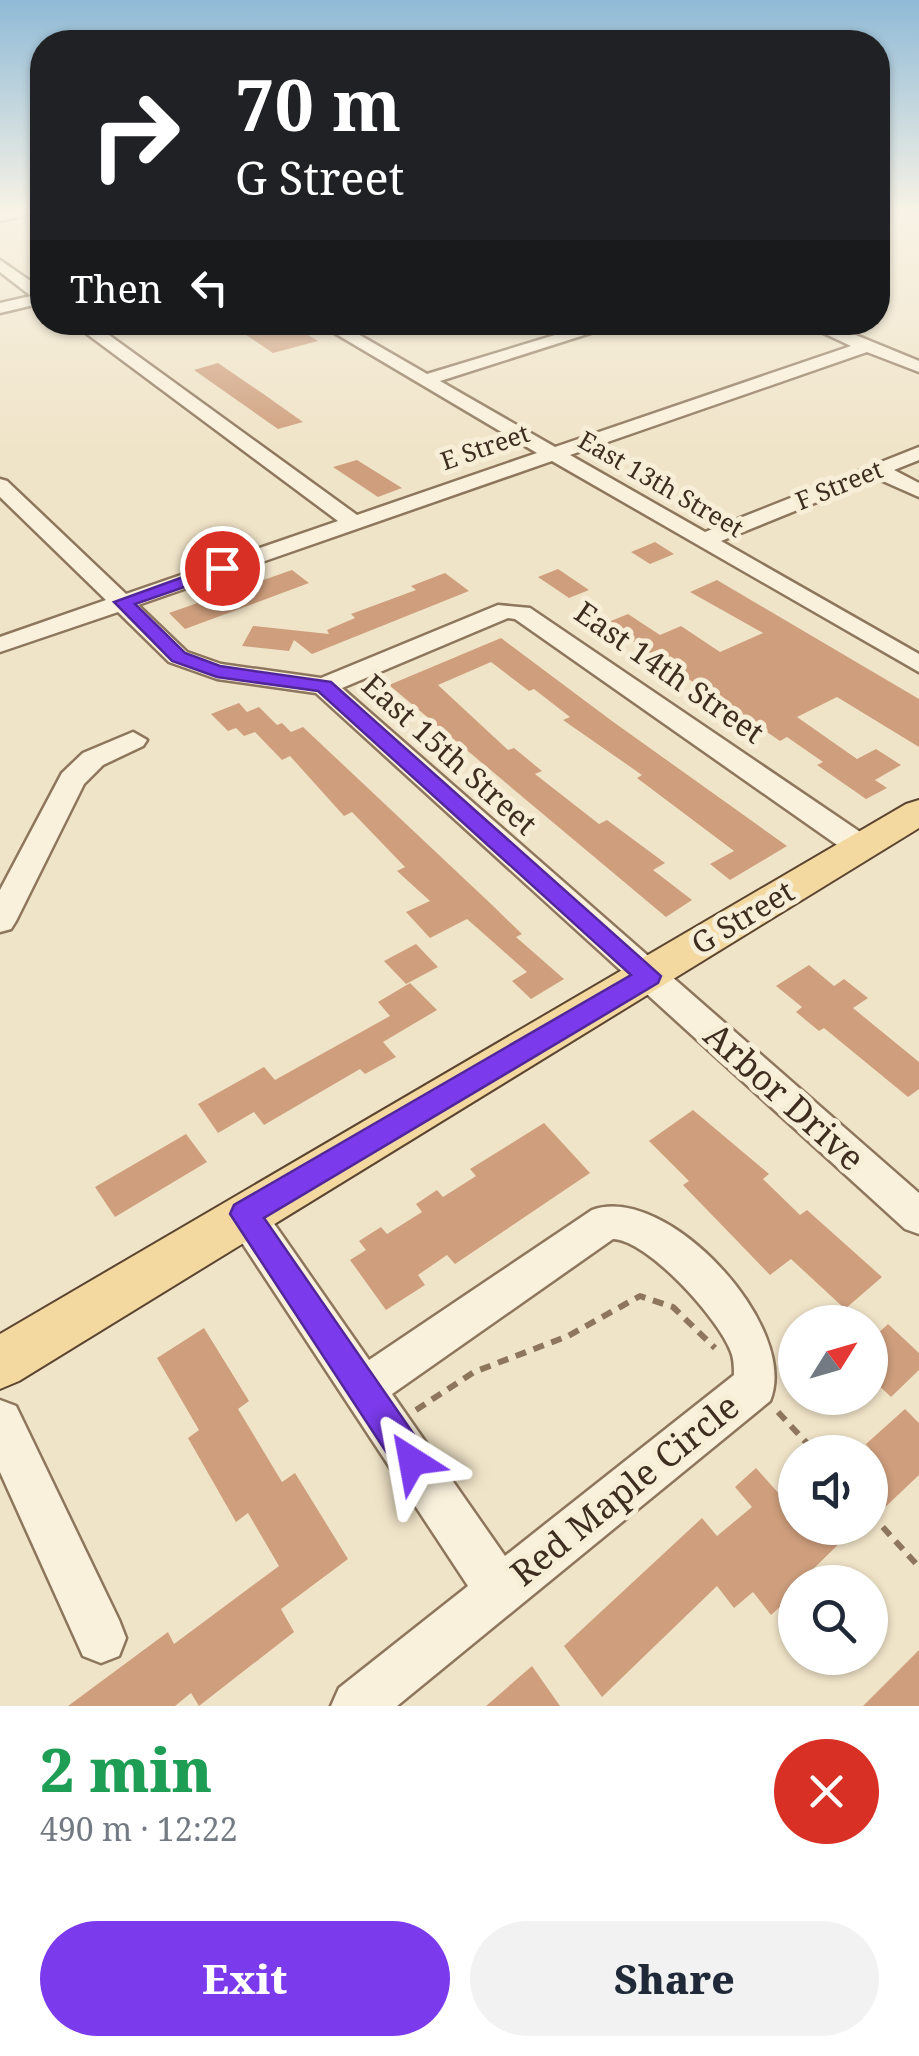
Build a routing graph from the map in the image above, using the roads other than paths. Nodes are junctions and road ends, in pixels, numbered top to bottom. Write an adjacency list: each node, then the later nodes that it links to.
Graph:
1 (30, 300): 2 (street)
2 (0, 308)
3 (97, 335): 15 (street)
4 (347, 335): 9 (street, East 13th Street)
5 (576, 335): 9 (street)
6 (840, 335): 7 (street)
7 (867, 346): 8 (street); 10 (street, E Street)
8 (919, 368)
9 (426, 380): 10 (street, East 13th Street)
10 (552, 453): 15 (street, E Street); 16 (street, East 13th Street)
11 (919, 453): 12 (street, F Street)
12 (877, 470): 14 (street); 16 (street, F Street)
13 (0, 485): 17 (street, East 15th Street)
14 (919, 490)
15 (353, 522): 17 (street, E Street)
16 (704, 540): 19 (street, East 13th Street)
17 (123, 602): 18 (street); 20 (street, East 15th Street)
18 (0, 645)
19 (919, 664)
20 (324, 686): 23 (street, East 14th Street); 25 (street, East 15th Street)
21 (133, 740): 24 (street)
22 (919, 812): 23 (main road, G Street)
23 (861, 847): 25 (main road, G Street)
24 (0, 921)
25 (649, 976): 26 (main road, G Street); 27 (street, Arbor Drive)
26 (244, 1214): 28 (main road, G Street); 29 (street)
27 (919, 1217)
28 (0, 1363)
29 (363, 1388): 31 (street); 31 (street, Red Maple Circle)
30 (0, 1422): 32 (street)
31 (500, 1591): 33 (street, Red Maple Circle)
32 (101, 1638)
33 (357, 1706)

